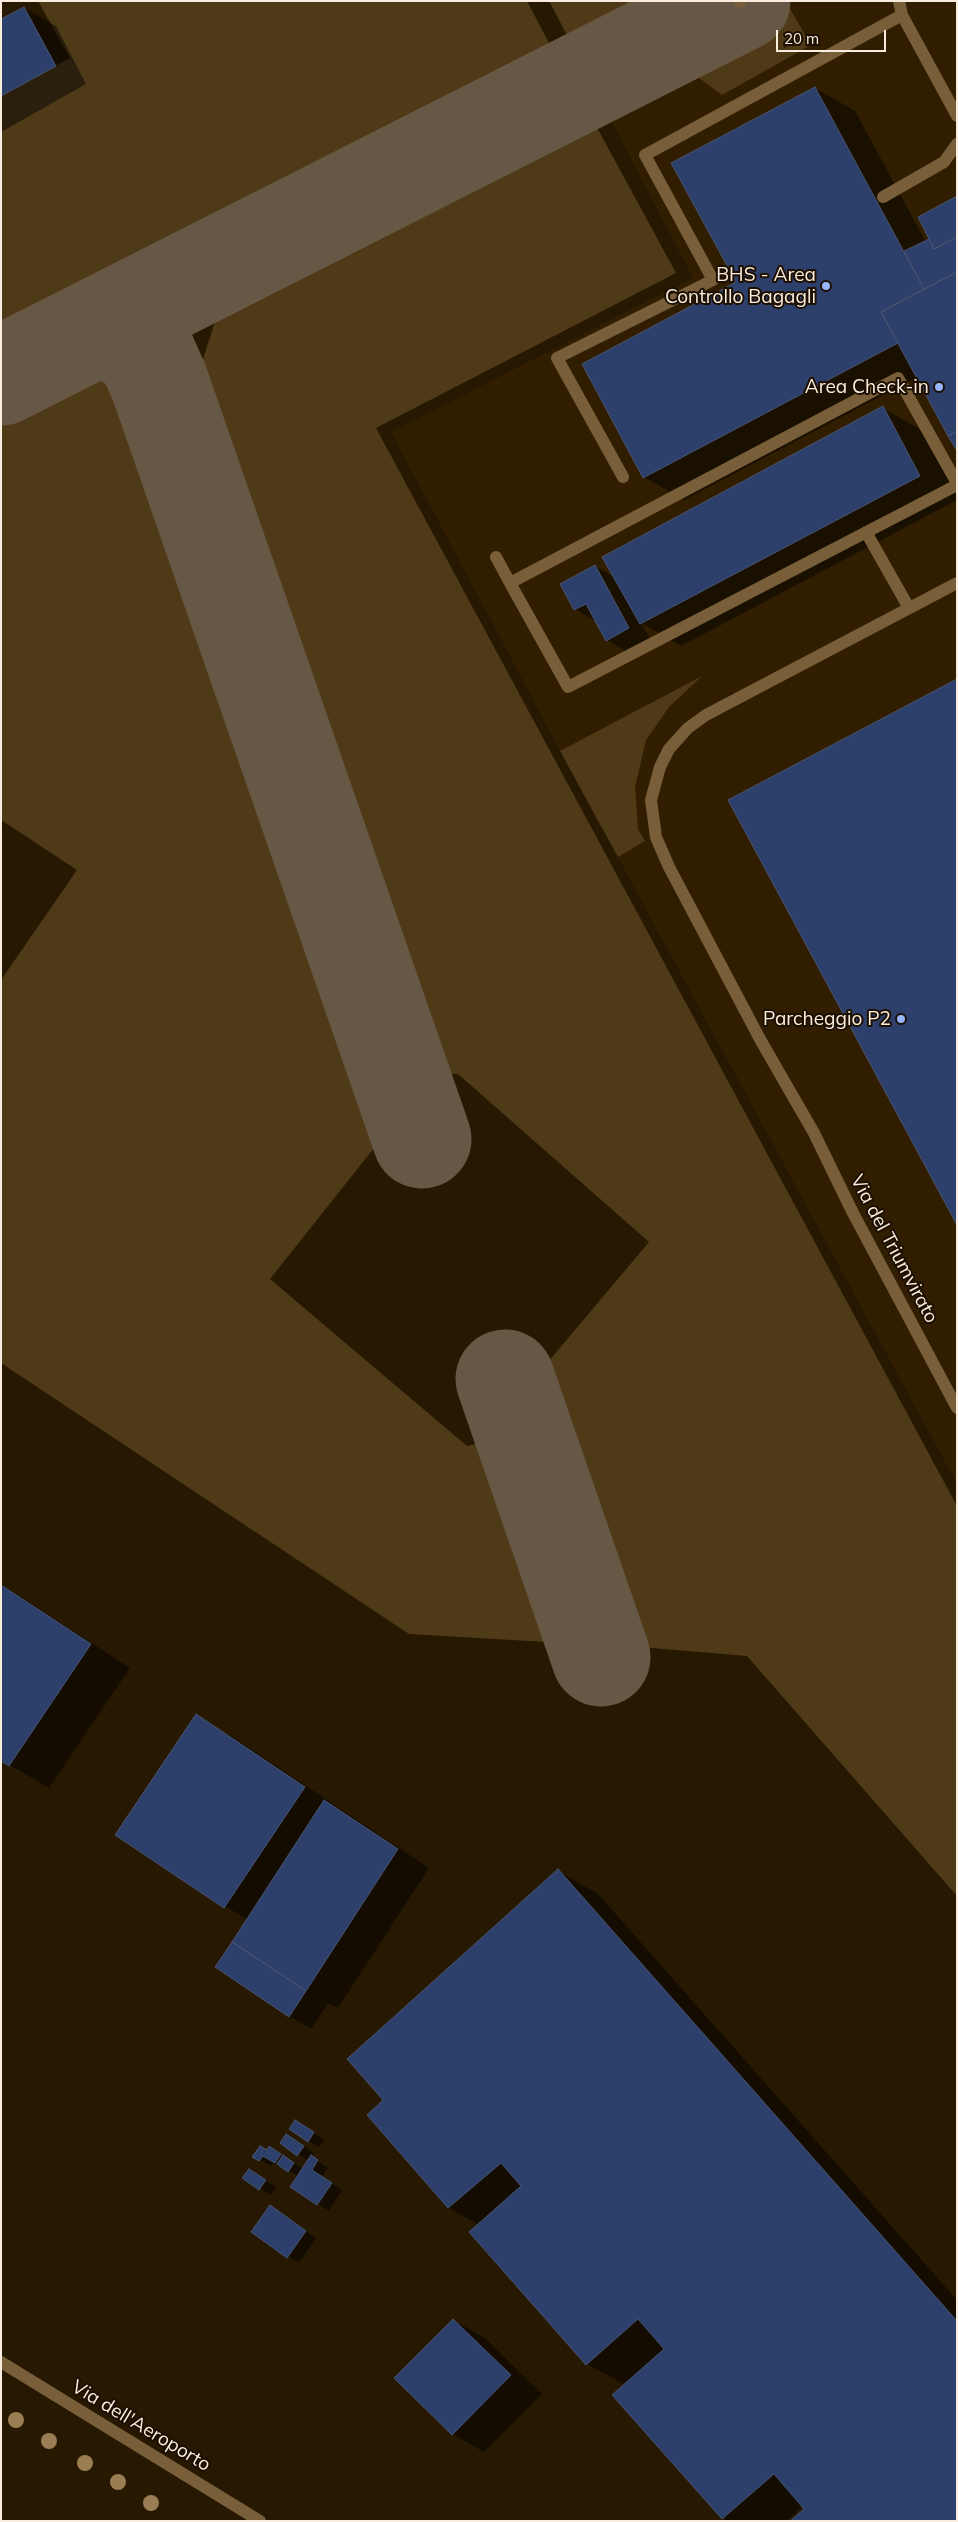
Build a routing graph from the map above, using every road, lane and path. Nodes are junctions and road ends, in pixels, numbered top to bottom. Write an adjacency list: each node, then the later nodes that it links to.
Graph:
1 (899, 1): 2 (street)
2 (902, 15): 3 (street); 6 (street)
3 (957, 116)
4 (957, 144): 5 (street)
5 (883, 197)
6 (622, 477)
7 (957, 484): 8 (street); 10 (street)
8 (866, 532): 10 (street); 12 (street)
9 (496, 557): 10 (street)
10 (510, 582)
11 (957, 583): 12 (street, Via del Triumvirato)
12 (909, 608): 13 (street, Via del Triumvirato)
13 (957, 1408)
14 (1, 2362): 15 (street, Via dell'Aeroporto)
15 (260, 2521)

